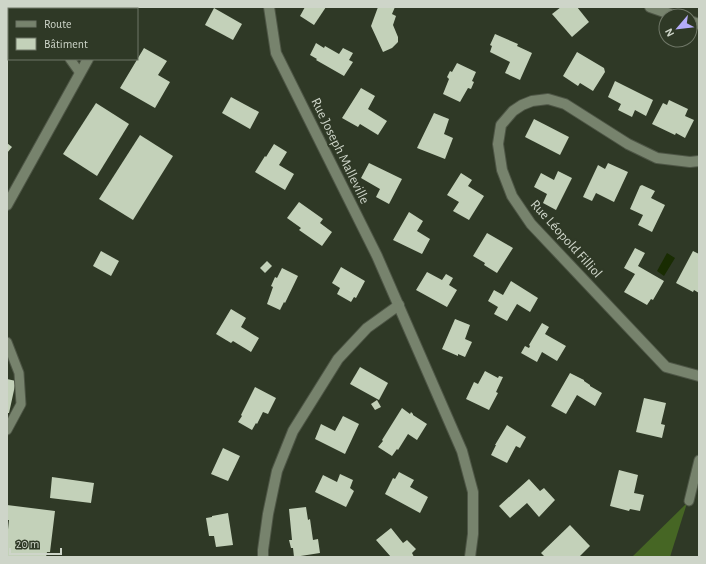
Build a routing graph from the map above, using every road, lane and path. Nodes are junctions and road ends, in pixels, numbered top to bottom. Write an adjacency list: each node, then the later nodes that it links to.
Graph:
1 (269, 7): 7 (street, Rue Joseph Malleville)
2 (71, 60): 4 (lane)
3 (87, 60): 4 (street)
4 (80, 73): 6 (street)
5 (699, 161): 9 (street, Rue Léopold Filliol)
6 (7, 205)
7 (399, 305): 13 (street); 14 (street, Rue Joseph Malleville)
8 (7, 342): 10 (lane)
9 (699, 376)
10 (7, 430)
11 (699, 460): 12 (lane)
12 (689, 502)
13 (263, 557)
14 (470, 557)

